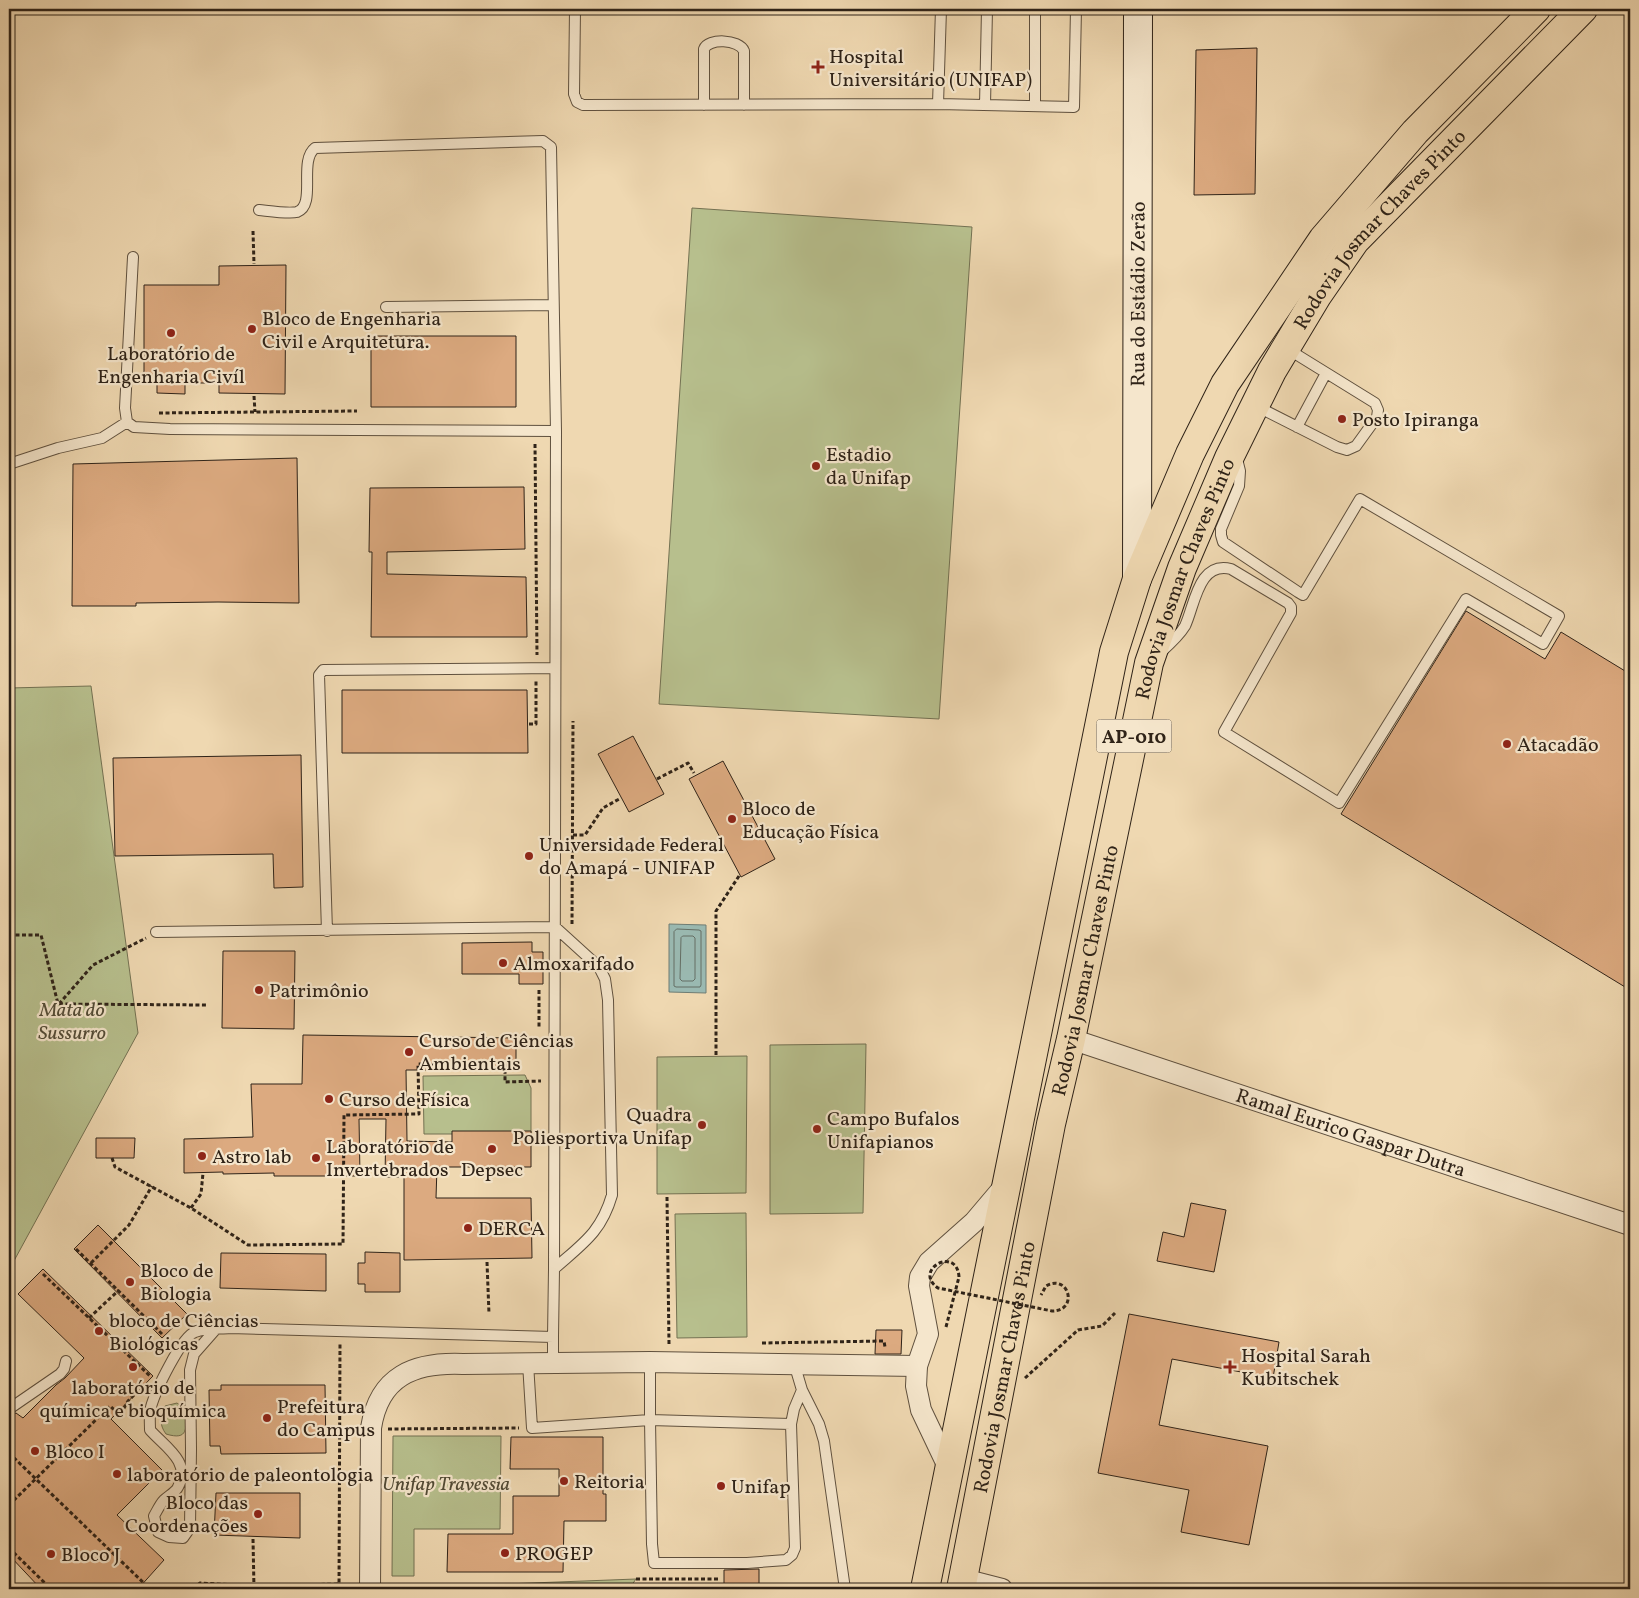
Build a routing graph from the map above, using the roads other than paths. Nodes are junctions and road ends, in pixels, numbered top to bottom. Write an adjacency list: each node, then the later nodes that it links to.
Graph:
1 (575, 9): 10 (lane)
2 (987, 9): 12 (lane)
3 (1035, 9): 13 (lane)
4 (1076, 9): 13 (lane)
5 (1138, 9): 26 (street, Rua do Estádio Zerão)
6 (1536, 9): 26 (main road, Rodovia Josmar Chaves Pinto / AP-010)
7 (1583, 9): 18 (main road, Rodovia Josmar Chaves Pinto / AP-010)
8 (939, 11): 9 (lane)
9 (938, 104): 11 (lane); 12 (lane)
10 (704, 105): 11 (lane); 11 (lane)
11 (744, 105)
12 (985, 105): 13 (lane)
13 (1035, 106)
14 (259, 210): 16 (lane)
15 (133, 257): 21 (lane)
16 (553, 305): 17 (lane); 23 (lane)
17 (386, 307)
18 (1286, 348): 19 (lane); 20 (main road, Rodovia Josmar Chaves Pinto / AP-010)
19 (1326, 373): 22 (lane); 22 (lane)
20 (1255, 406): 22 (lane); 24 (main road, Rodovia Josmar Chaves Pinto / AP-010)
21 (127, 422): 23 (lane); 25 (lane)
22 (1297, 427)
23 (556, 431): 28 (lane)
24 (1234, 447): 27 (main road, Rodovia Josmar Chaves Pinto / AP-010); 27 (lane)
25 (9, 464)
26 (1137, 579): 33 (main road, Rodovia Josmar Chaves Pinto / AP-010)
27 (1149, 663): 32 (main road, Rodovia Josmar Chaves Pinto / AP-010)
28 (555, 668): 29 (lane); 30 (lane)
29 (555, 927): 30 (lane); 35 (lane); 35 (lane)
30 (327, 931): 31 (lane)
31 (156, 932)
32 (1071, 1039): 34 (street, Ramal Eurico Gaspar Dutra); 49 (main road, Rodovia Josmar Chaves Pinto / AP-010)
33 (1008, 1182): 43 (street); 48 (main road, Rodovia Josmar Chaves Pinto / AP-010)
34 (1630, 1225)
35 (554, 1269): 37 (lane)
36 (216, 1329): 36 (lane); 37 (lane)
37 (552, 1337): 40 (lane)
38 (66, 1361): 45 (lane)
39 (650, 1362): 40 (street); 41 (street); 46 (lane)
40 (553, 1363): 42 (street)
41 (794, 1363): 43 (street); 44 (lane)
42 (528, 1364): 46 (lane); 50 (street)
43 (917, 1366): 48 (street)
44 (802, 1390): 47 (lane); 51 (lane)
45 (9, 1409)
46 (650, 1420): 47 (lane); 47 (lane)
47 (790, 1424)
48 (950, 1471): 52 (main road, Rodovia Josmar Chaves Pinto / AP-010)
49 (962, 1584): 53 (street)
50 (370, 1589)
51 (845, 1589)
52 (926, 1589)
53 (1002, 1589)

